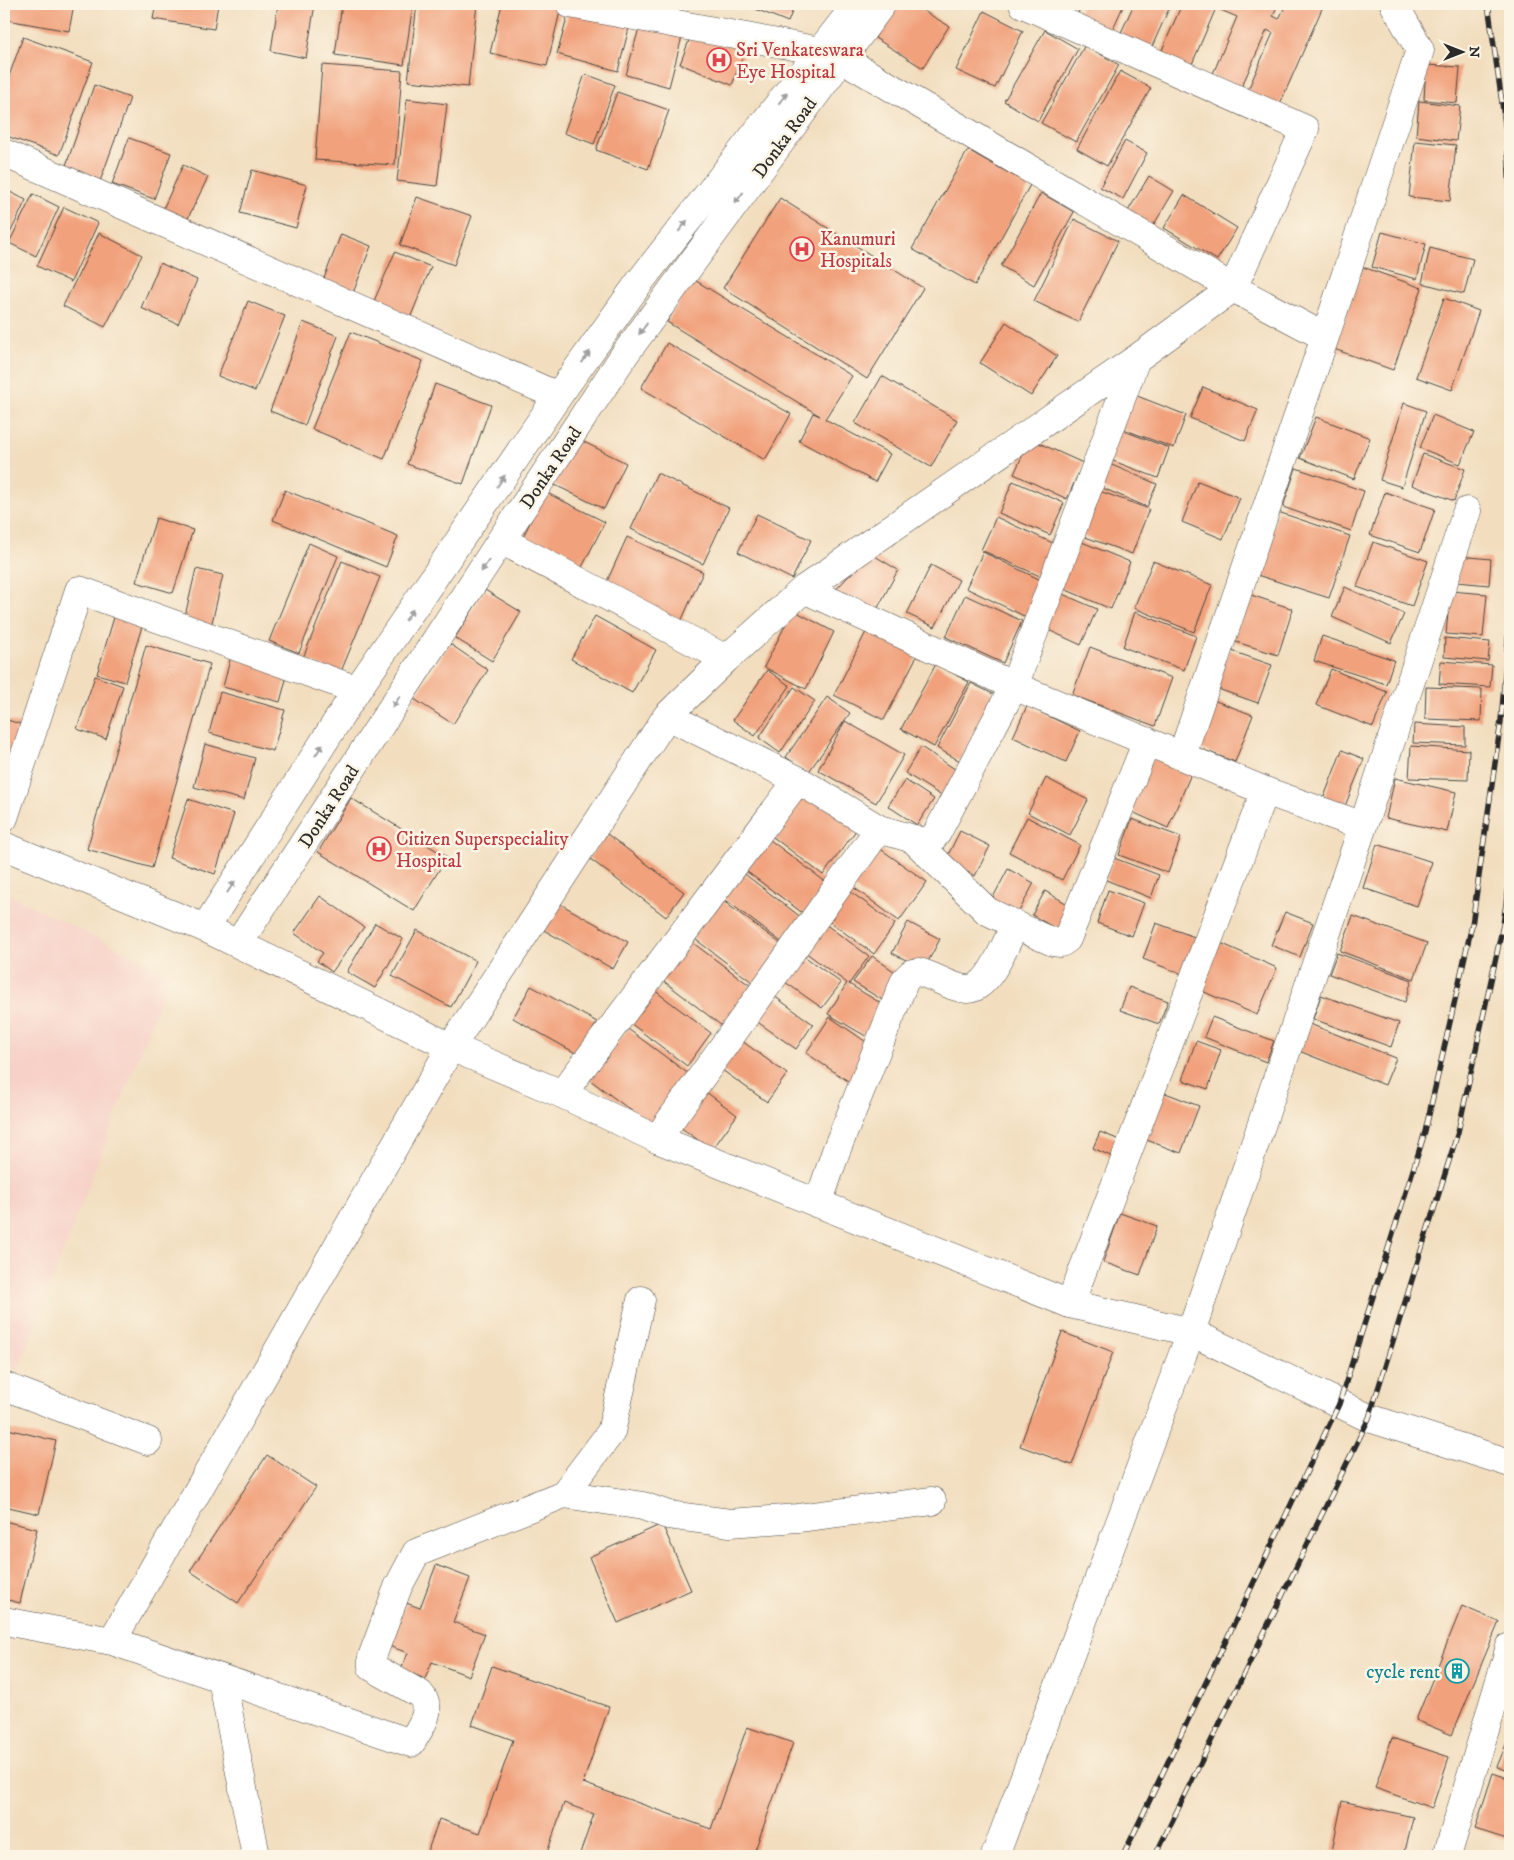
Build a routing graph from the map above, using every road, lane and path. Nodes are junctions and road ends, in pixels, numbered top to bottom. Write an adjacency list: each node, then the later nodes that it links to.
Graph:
1 (570, 4): 6 (street)
2 (857, 4): 6 (street, Donka Road)
3 (882, 4): 6 (street, Donka Road)
4 (1023, 4): 8 (street)
5 (1394, 4): 9 (street)
6 (831, 54): 8 (street); 11 (street, Donka Road, one-way to 6); 13 (street, Donka Road, one-way to 13)
7 (7, 162): 11 (street)
8 (1233, 288): 9 (street); 10 (street)
9 (1325, 337): 20 (street)
10 (1136, 359): 14 (street); 16 (street)
11 (558, 396): 17 (street, Donka Road, one-way to 11)
12 (1467, 510): 24 (street)
13 (501, 540): 15 (street); 30 (street, Donka Road, one-way to 30)
14 (804, 589): 15 (street); 16 (street)
15 (726, 659): 18 (street)
16 (1014, 686): 19 (street); 26 (street)
17 (357, 690): 23 (street); 29 (street, Donka Road, one-way to 17)
18 (667, 716): 21 (street); 31 (street)
19 (1148, 741): 20 (street); 28 (street)
20 (1182, 755): 22 (street)
21 (798, 780): 25 (street); 32 (street)
22 (1265, 791): 24 (street); 36 (street)
23 (4, 818)
24 (1362, 826): 37 (street)
25 (879, 828): 26 (street); 33 (street)
26 (914, 840): 28 (street)
27 (4, 846): 29 (street)
28 (1015, 924): 34 (street)
29 (205, 928): 30 (street)
30 (238, 944): 31 (street)
31 (452, 1047): 32 (street); 44 (street)
32 (562, 1094): 33 (street)
33 (657, 1139): 34 (street)
34 (818, 1204): 36 (street)
35 (640, 1300): 41 (street)
36 (1070, 1304): 37 (street)
37 (1191, 1332): 40 (street); 48 (street)
38 (4, 1386): 39 (street)
39 (148, 1440)
40 (1510, 1463)
41 (564, 1494): 42 (street); 46 (street)
42 (932, 1501)
43 (4, 1621): 44 (street)
44 (112, 1641): 46 (street)
45 (1510, 1647): 49 (street)
46 (222, 1678): 47 (street)
47 (256, 1856)
48 (995, 1856)
49 (1448, 1856)

